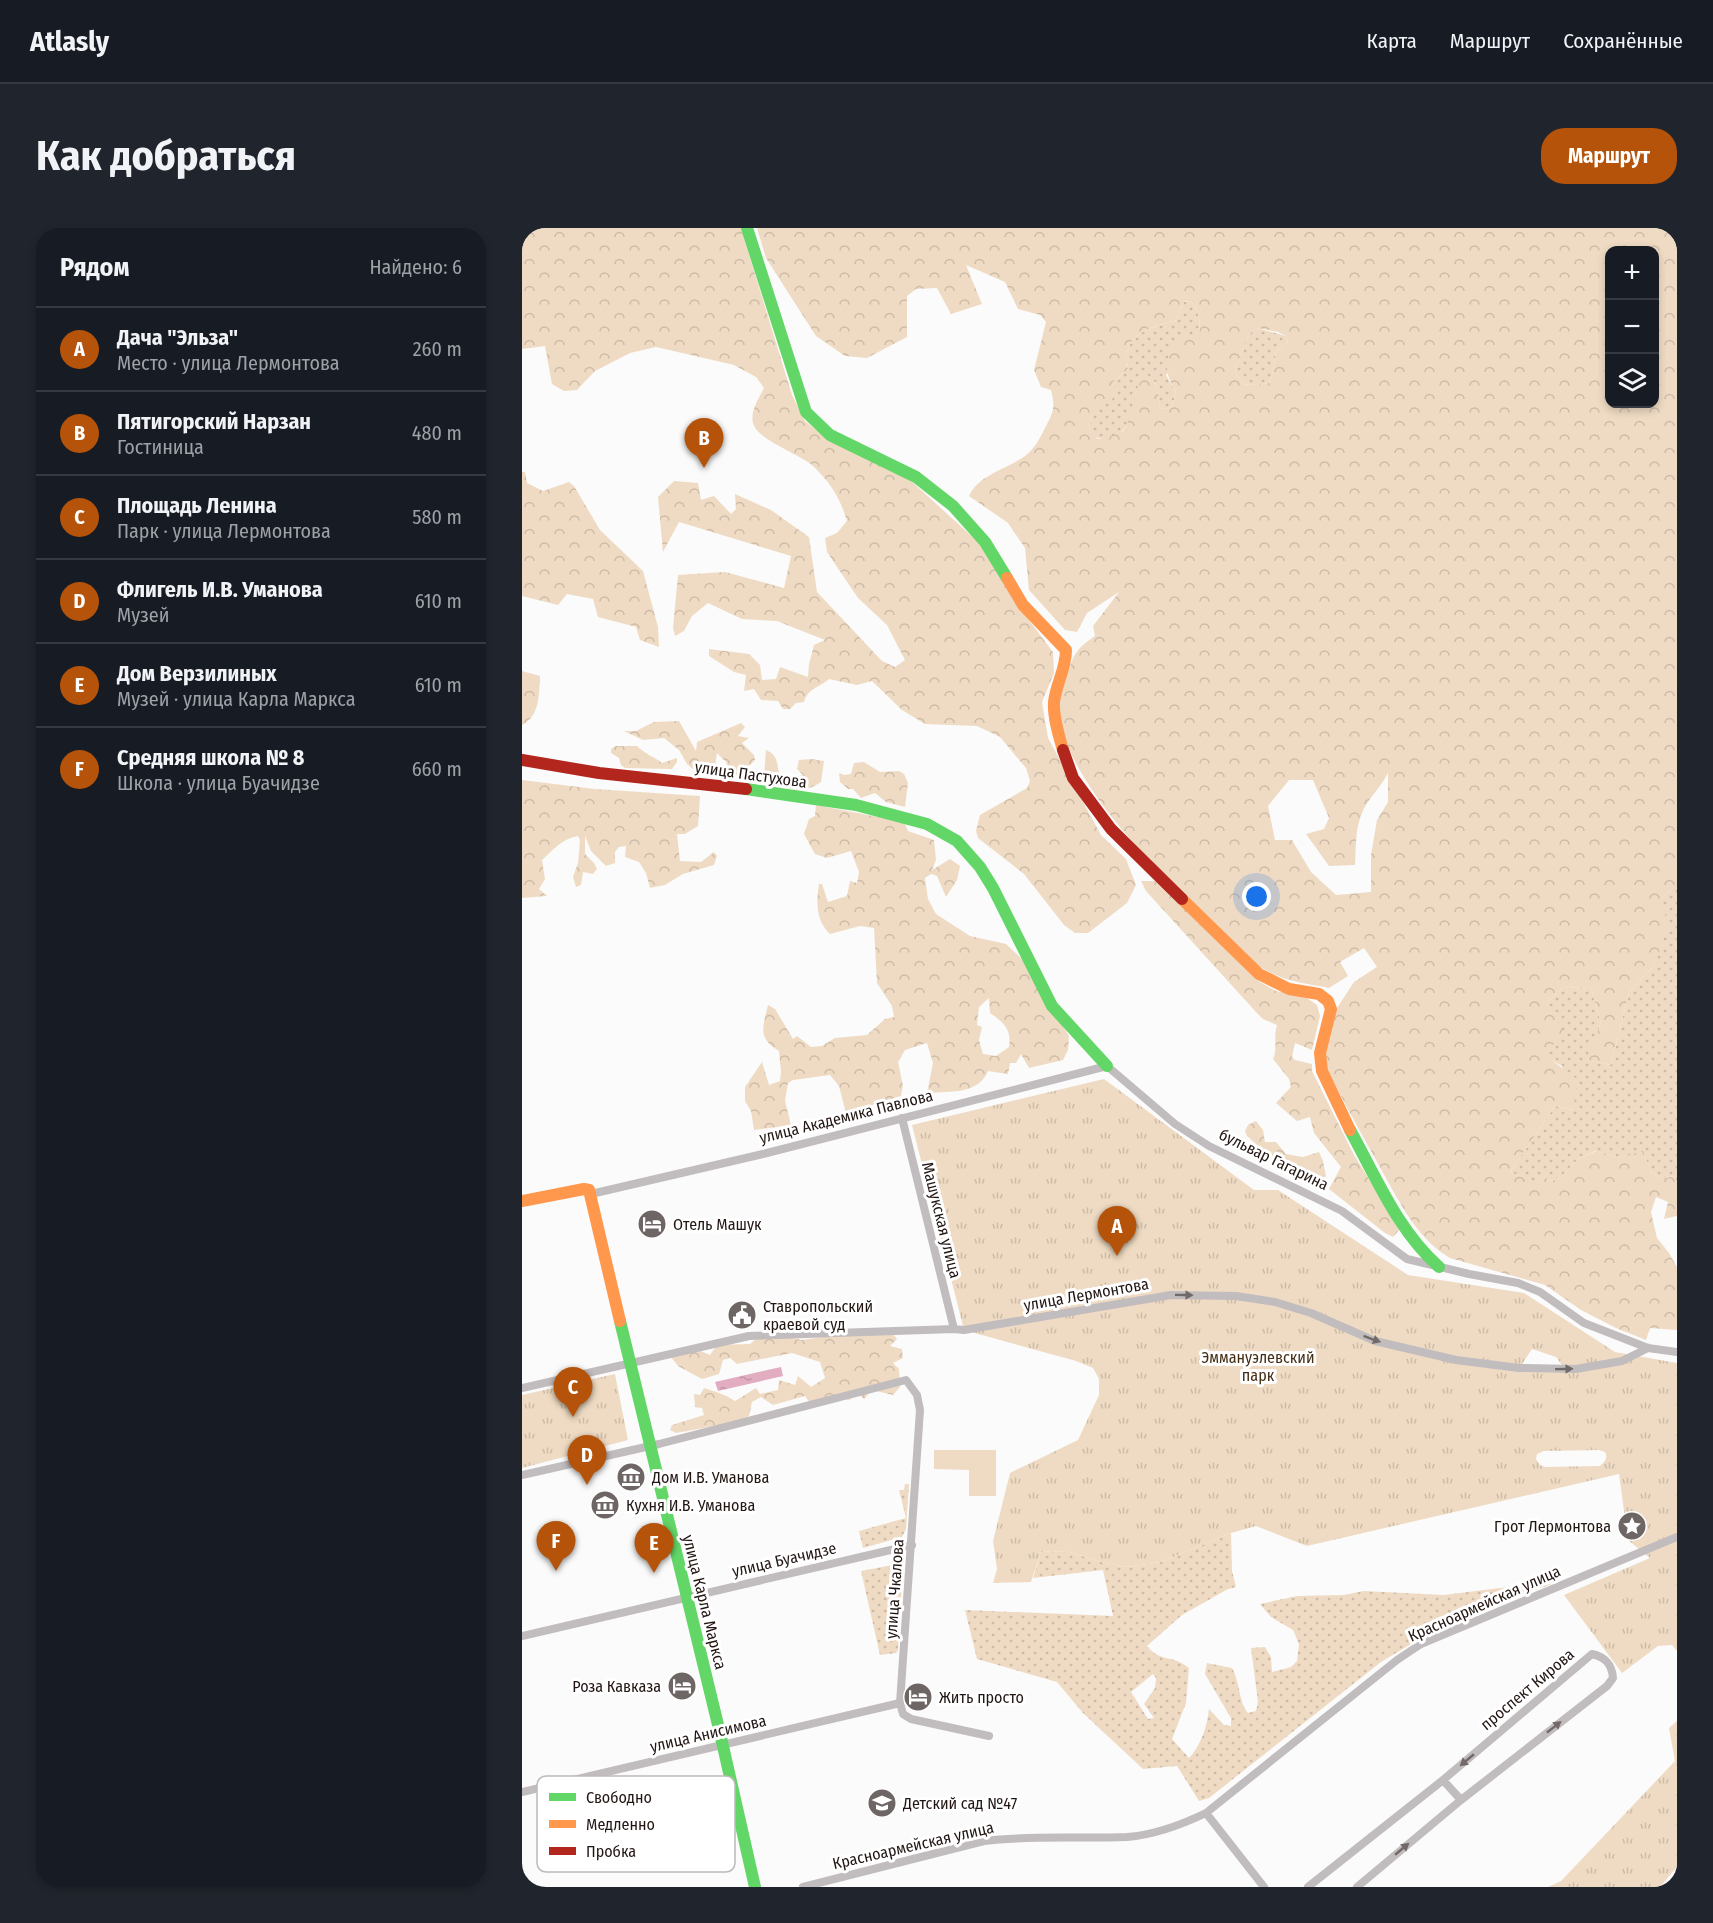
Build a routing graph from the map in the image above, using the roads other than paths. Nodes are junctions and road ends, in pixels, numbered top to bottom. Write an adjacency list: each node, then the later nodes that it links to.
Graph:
1 (747, 228): 8 (street)
2 (522, 760): 3 (street, улица Пастухова)
3 (967, 851): 4 (street, бульвар Гагарина)
4 (1107, 1066): 5 (street, улица Академика Павлова); 8 (street, бульвар Гагарина)
5 (902, 1118): 6 (street, улица Академика Павлова); 9 (street, Машукская улица)
6 (588, 1191): 7 (street, улица Академика Павлова); 12 (street, улица Карла Маркса)
7 (522, 1202)
8 (1439, 1267): 10 (street, бульвар Гагарина)
9 (954, 1329): 10 (street, улица Лермонтова, one-way to 10); 12 (street, улица Лермонтова)
10 (1648, 1348): 11 (street, бульвар Гагарина)
11 (1677, 1352)
12 (629, 1362): 13 (street, улица Лермонтова); 14 (street, улица Карла Маркса)
13 (522, 1388)
14 (649, 1445): 15 (street); 17 (street, улица Чкалова); 18 (street, улица Карла Маркса)
15 (522, 1475)
16 (1677, 1537): 30 (street, Красноармейская улица)
17 (912, 1545): 18 (street, улица Буачидзе); 20 (street, улица Чкалова)
18 (687, 1597): 19 (street, улица Буачидзе); 22 (street, улица Карла Маркса)
19 (522, 1636)
20 (900, 1703): 21 (street); 22 (street, улица Анисимова)
21 (989, 1736)
22 (723, 1745): 23 (street, улица Анисимова); 24 (street, улица Карла Маркса)
23 (590, 1776)
24 (730, 1776)
25 (1443, 1780): 29 (street); 29 (street, проспект Кирова, one-way to 25); 34 (street, проспект Кирова)
26 (537, 1788): 27 (street, улица Анисимова)
27 (522, 1792)
28 (735, 1797): 31 (street, улица Карла Маркса)
29 (1461, 1800): 35 (street, проспект Кирова, one-way to 29)
30 (1206, 1813): 32 (street, Красноармейская улица); 33 (street)
31 (756, 1887)
32 (803, 1887)
33 (1264, 1887)
34 (1308, 1887)
35 (1358, 1887)

